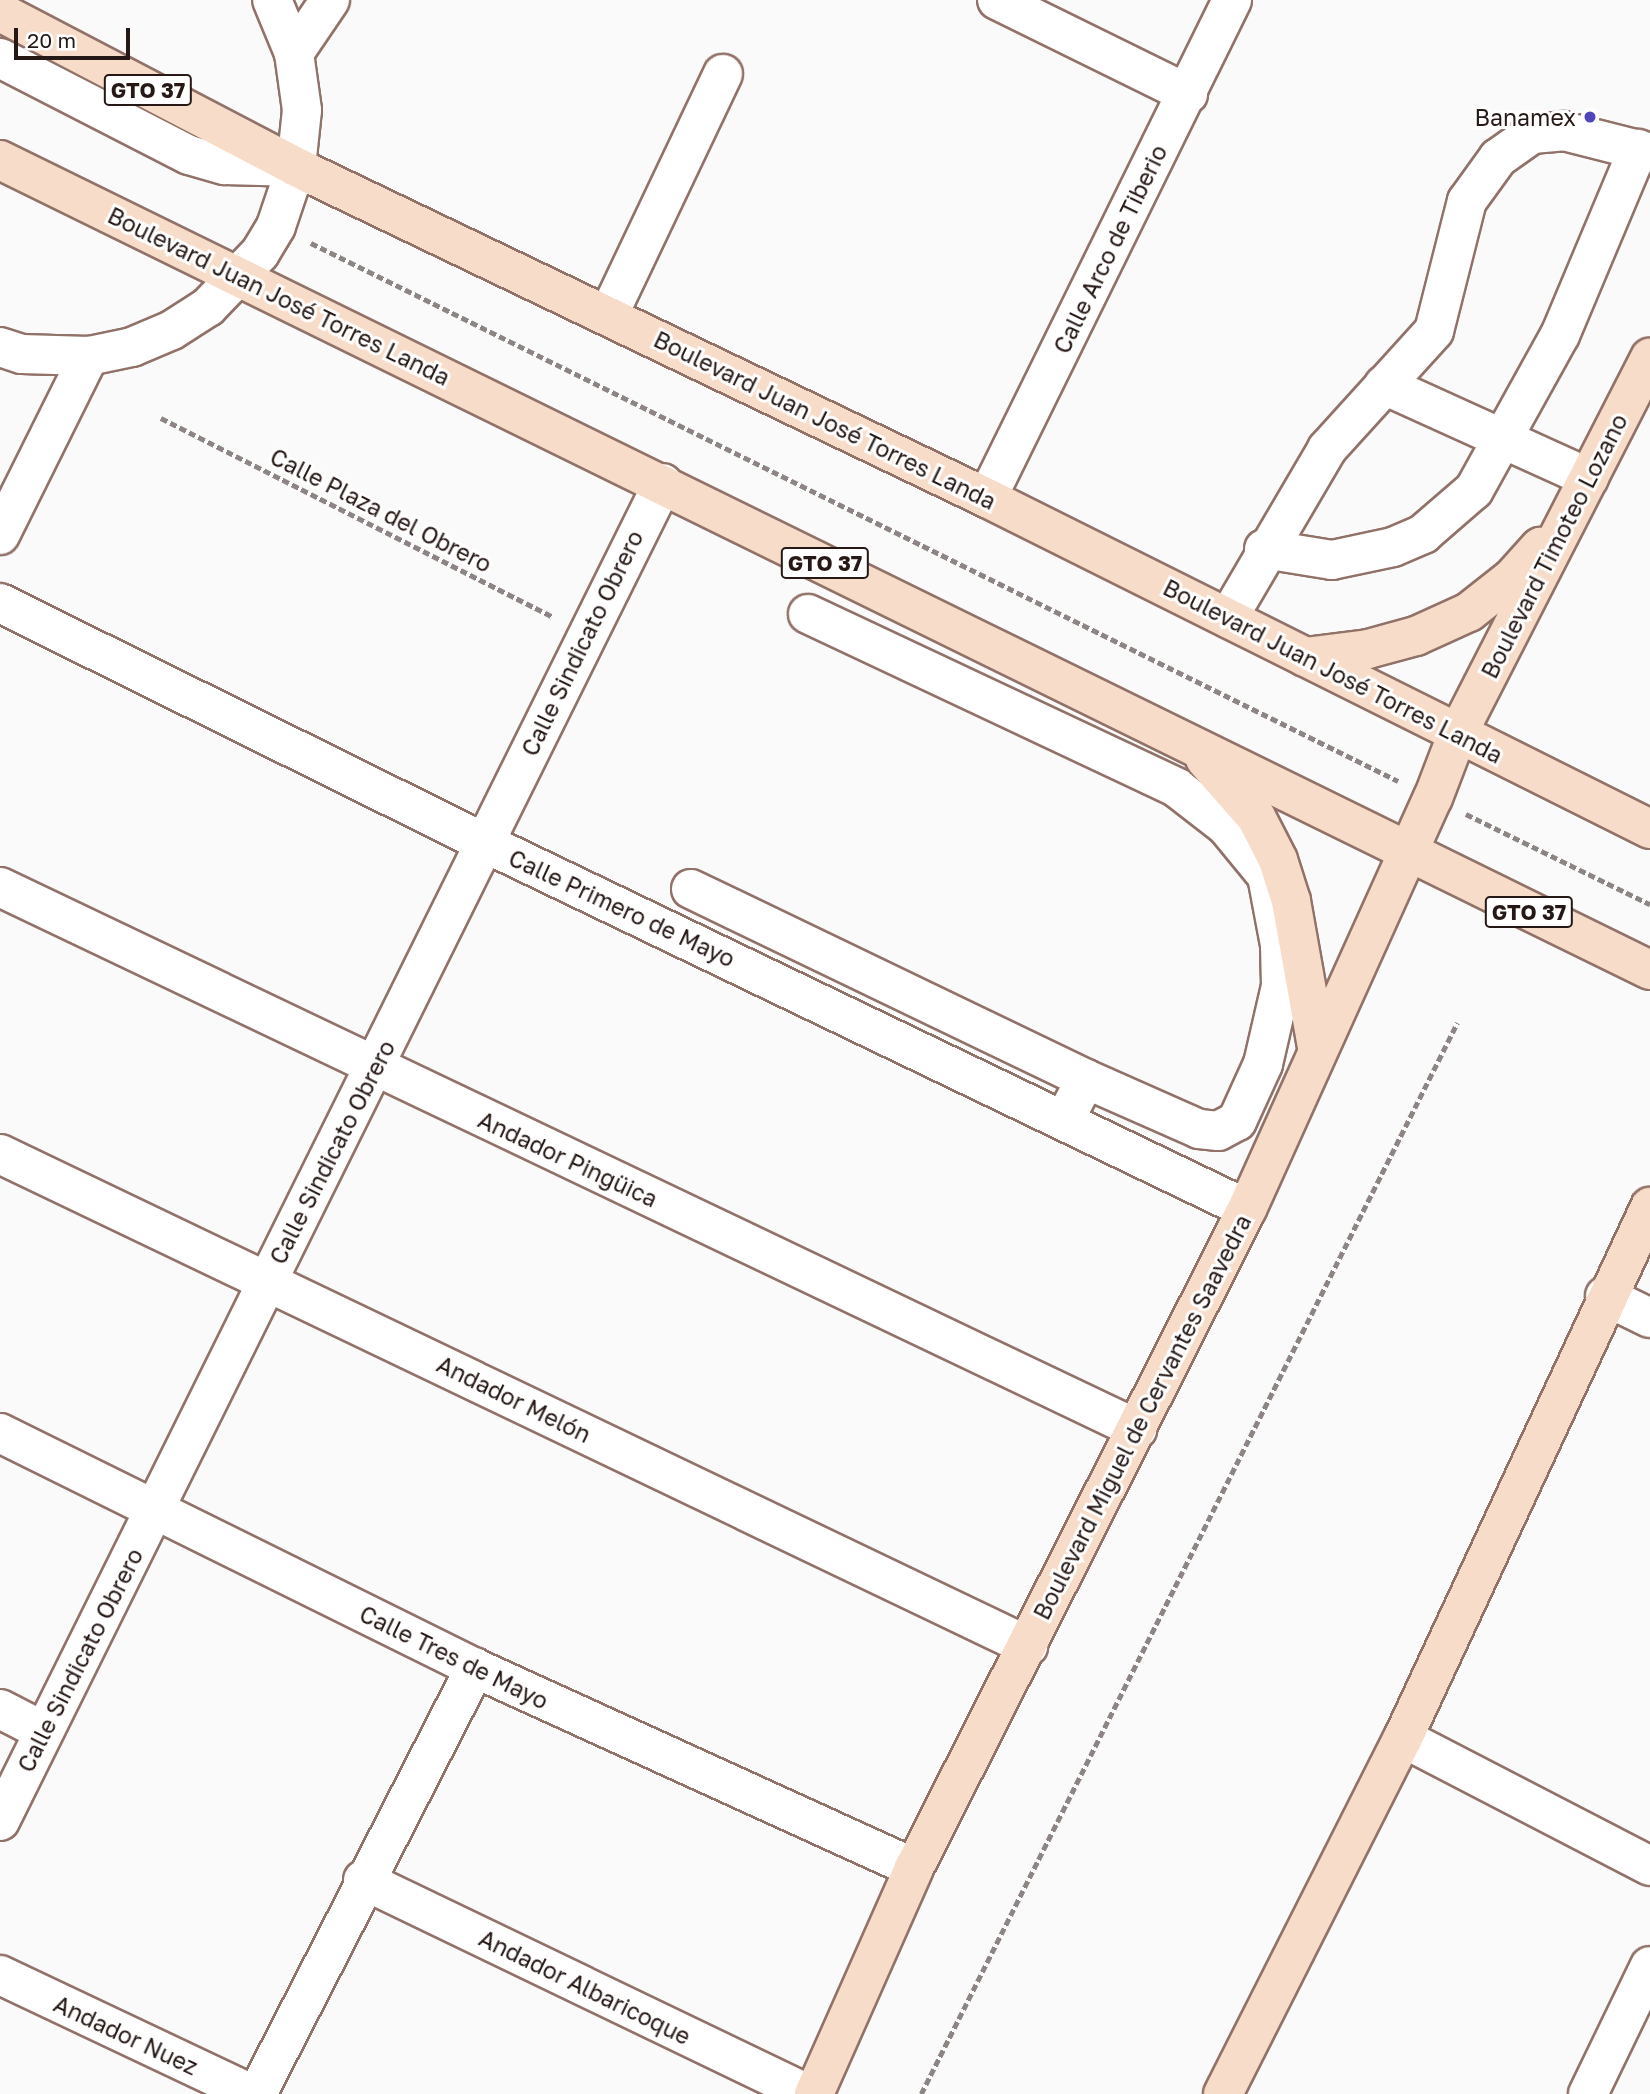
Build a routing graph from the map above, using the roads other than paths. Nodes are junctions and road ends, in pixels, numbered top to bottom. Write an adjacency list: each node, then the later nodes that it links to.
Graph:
1 (272, 0): 6 (street)
2 (330, 0): 6 (street)
3 (997, 0): 9 (street)
4 (1233, 0): 9 (street, Calle Arco de Tiberio)
5 (0, 12): 12 (main road, Boulevard Juan José Torres Landa / GTO 37)
6 (294, 53): 12 (street)
7 (0, 58): 12 (street)
8 (723, 74): 14 (street)
9 (1188, 94): 22 (street, Calle Arco de Tiberio)
10 (0, 160): 13 (main road, Boulevard Juan José Torres Landa / GTO 37)
11 (1642, 163): 18 (street); 19 (street)
12 (296, 167): 13 (street); 14 (main road, Boulevard Juan José Torres Landa / GTO 37)
13 (241, 277): 16 (street); 21 (main road, Boulevard Juan José Torres Landa / GTO 37)
14 (608, 316): 22 (main road, Boulevard Juan José Torres Landa / GTO 37)
15 (0, 347): 16 (street)
16 (89, 356): 24 (street)
17 (1650, 358): 20 (main road, Boulevard Timoteo Lozano)
18 (1384, 385): 19 (street); 25 (street)
19 (1505, 439): 20 (street); 25 (street)
20 (1589, 478): 23 (main road, Boulevard Timoteo Lozano)
21 (663, 483): 31 (main road, Boulevard Juan José Torres Landa / GTO 37); 33 (street, Calle Sindicato Obrero)
22 (987, 498): 28 (main road, Boulevard Juan José Torres Landa / GTO 37)
23 (1572, 512): 29 (main road); 30 (main road, Boulevard Timoteo Lozano)
24 (0, 535)
25 (1264, 549): 28 (street)
26 (0, 603): 33 (street, Calle Primero de Mayo)
27 (808, 614): 40 (street)
28 (1228, 618): 29 (main road, Boulevard Juan José Torres Landa / GTO 37)
29 (1305, 657): 30 (main road, Boulevard Juan José Torres Landa / GTO 37)
30 (1457, 735): 32 (main road, Boulevard Juan José Torres Landa / GTO 37); 34 (main road, Boulevard Miguel de Cervantes Saavedra)
31 (1182, 737): 34 (main road, Boulevard Juan José Torres Landa / GTO 37); 38 (main road)
32 (1650, 829)
33 (485, 844): 39 (street, Calle Sindicato Obrero); 41 (street, Calle Primero de Mayo)
34 (1407, 854): 37 (main road, Boulevard Juan José Torres Landa / GTO 37); 38 (main road, Boulevard Miguel de Cervantes Saavedra)
35 (0, 887): 39 (street, Andador Pingüica)
36 (691, 889): 40 (street)
37 (1650, 970)
38 (1317, 1046): 44 (main road, Boulevard Miguel de Cervantes Saavedra)
39 (375, 1068): 45 (street, Calle Sindicato Obrero); 48 (street, Andador Pingüica)
40 (1086, 1079): 41 (street)
41 (1064, 1120): 44 (street, Calle Primero de Mayo)
42 (0, 1154): 45 (street, Andador Melón)
43 (1650, 1207): 46 (main road)
44 (1247, 1209): 48 (main road, Boulevard Miguel de Cervantes Saavedra)
45 (266, 1280): 50 (street, Calle Sindicato Obrero); 51 (street, Andador Melón)
46 (1605, 1296): 47 (street); 55 (main road)
47 (1650, 1318)
48 (1137, 1429): 51 (main road, Boulevard Miguel de Cervantes Saavedra)
49 (0, 1433): 50 (street, Calle Tres de Mayo)
50 (155, 1510): 52 (street, Calle Tres de Mayo); 54 (street, Calle Sindicato Obrero)
51 (1028, 1646): 58 (main road, Boulevard Miguel de Cervantes Saavedra)
52 (475, 1668): 58 (street, Calle Tres de Mayo); 59 (street)
53 (0, 1709): 54 (street)
54 (43, 1731): 56 (street, Calle Sindicato Obrero)
55 (1403, 1738): 57 (street); 65 (main road)
56 (0, 1821)
57 (1650, 1866)
58 (914, 1868): 64 (main road, Boulevard Miguel de Cervantes Saavedra)
59 (363, 1880): 62 (street); 63 (street, Andador Albaricoque)
60 (1650, 1966): 66 (street)
61 (3, 1984): 62 (street, Andador Nuez)
62 (254, 2094)
63 (808, 2094)
64 (814, 2094)
65 (1223, 2094)
66 (1588, 2094)

